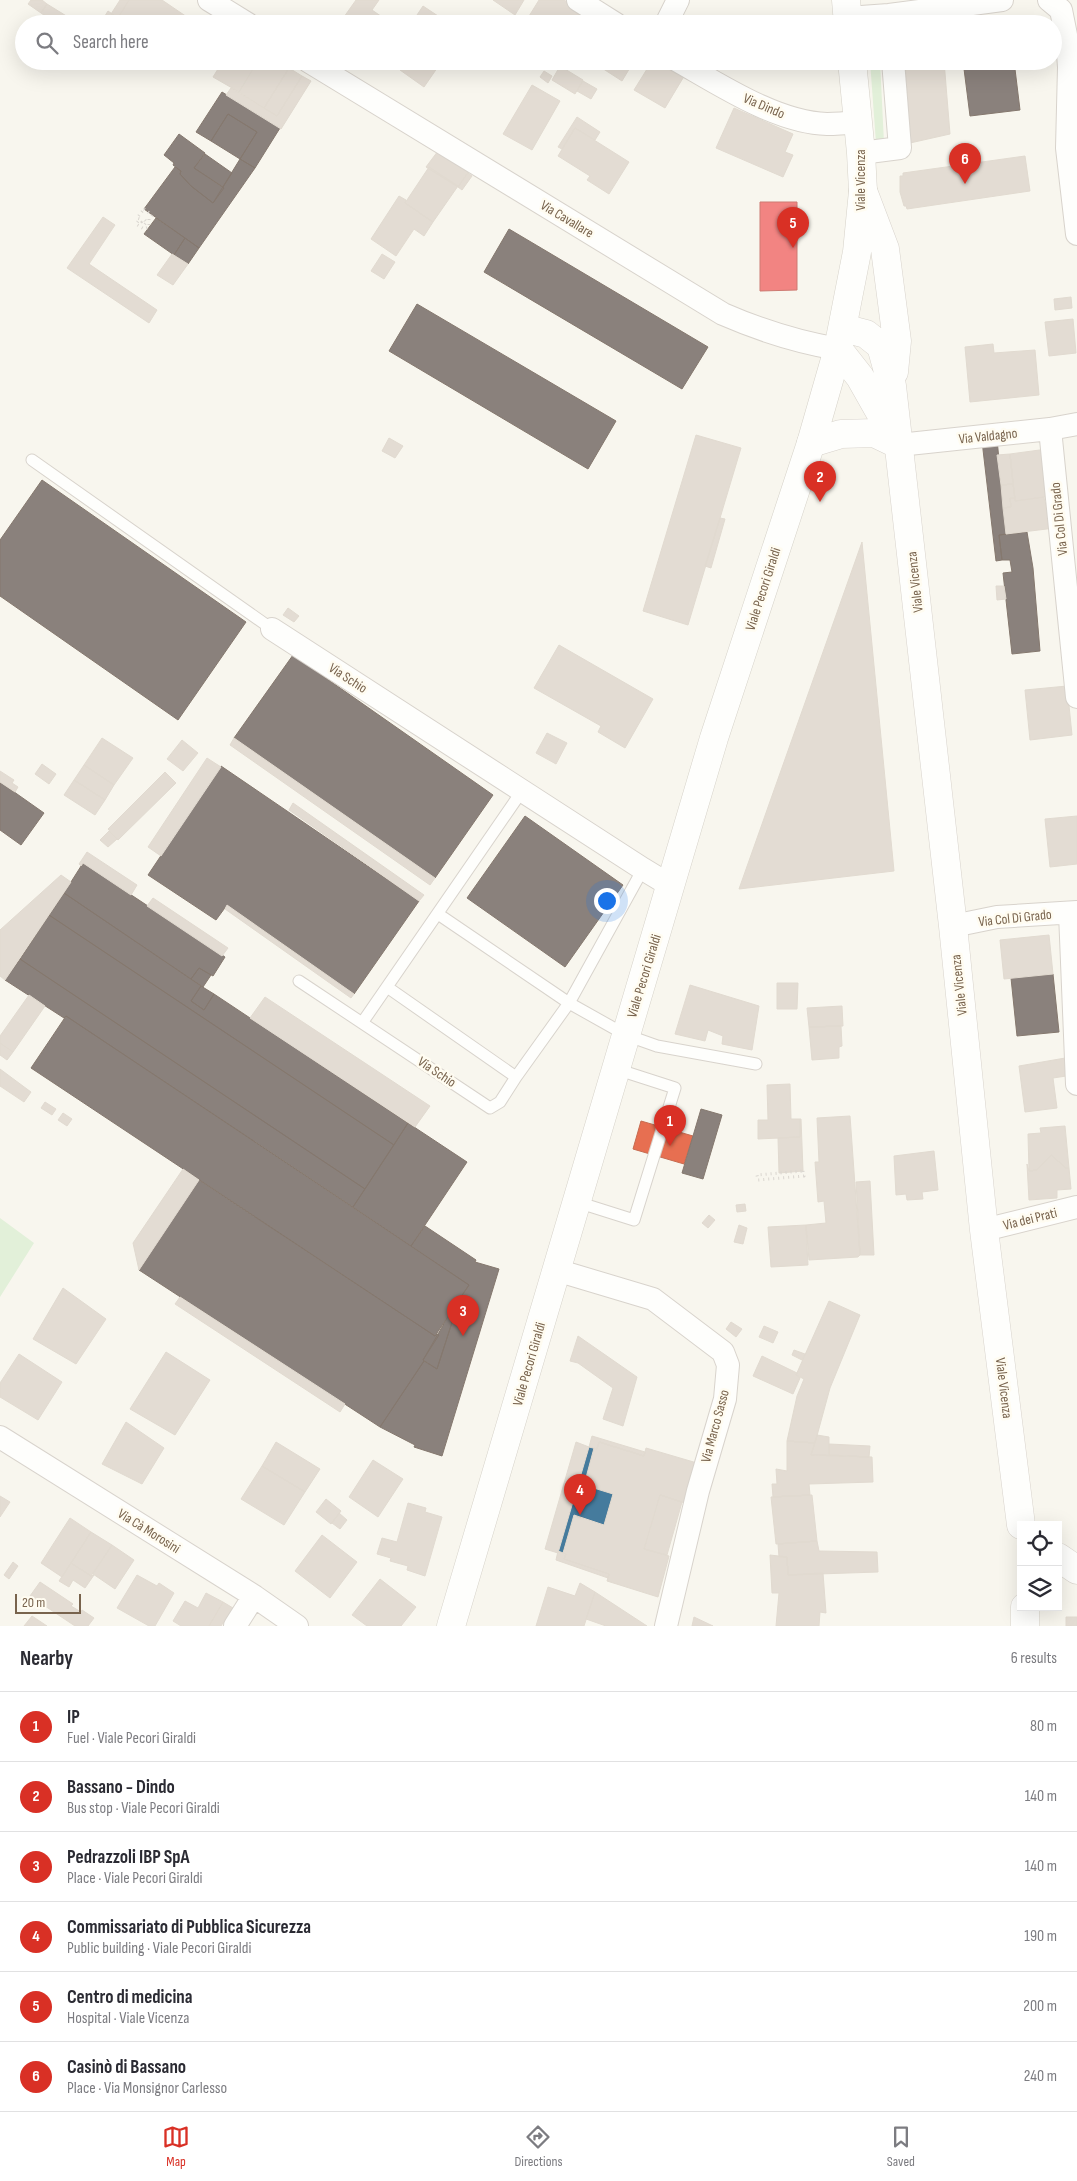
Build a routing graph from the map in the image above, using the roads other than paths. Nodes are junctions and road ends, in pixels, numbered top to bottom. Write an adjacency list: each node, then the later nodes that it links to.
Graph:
1 (209, 0): 8 (street)
2 (578, 0): 9 (street)
3 (678, 0): 10 (street)
4 (1002, 0): 6 (street)
5 (1049, 0): 11 (street)
6 (889, 13): 7 (street)
7 (847, 14)
8 (233, 15)
9 (602, 15)
10 (670, 15)
11 (1062, 15)
12 (1062, 16): 20 (street)
13 (323, 70): 21 (street, Via Cavallare)
14 (694, 70): 17 (street, Via Dindo)
15 (853, 70): 17 (street, Viale Vicenza)
16 (894, 70): 18 (street)
17 (858, 122): 18 (street, Viale Vicenza)
18 (861, 153): 19 (street, Viale Vicenza)
19 (863, 191): 21 (street, Viale Vicenza); 22 (street)
20 (1077, 234)
21 (841, 339): 22 (street); 25 (street, Viale Pecori Giraldi); 26 (street)
22 (892, 386): 26 (street, Viale Vicenza)
23 (1077, 424): 24 (street, Via Valdagno)
24 (1050, 429): 26 (street, Via Valdagno); 29 (street, Via Col Di Grado)
25 (812, 443): 26 (street); 32 (street, Viale Pecori Giraldi)
26 (899, 445): 35 (street, Viale Vicenza)
27 (32, 460): 28 (lane, Via Schio)
28 (272, 629): 30 (street, Via Schio)
29 (1077, 697)
30 (522, 791): 31 (street, Via Schio); 34 (lane)
31 (643, 869): 32 (street, Via Schio); 38 (lane)
32 (671, 886): 40 (street, Viale Pecori Giraldi)
33 (1073, 912): 35 (street, Via Col Di Grado); 44 (street)
34 (438, 914): 37 (lane); 38 (lane)
35 (953, 926): 47 (street, Viale Vicenza)
36 (299, 981): 39 (lane, Via Schio)
37 (387, 986): 39 (lane); 43 (lane)
38 (569, 1003): 40 (lane); 43 (lane)
39 (362, 1023): 43 (lane, Via Schio)
40 (626, 1035): 41 (lane); 42 (street, Viale Pecori Giraldi)
41 (756, 1064)
42 (616, 1069): 45 (street, Viale Pecori Giraldi); 45 (lane)
43 (516, 1077)
44 (1077, 1084)
45 (575, 1201): 48 (street, Viale Pecori Giraldi)
46 (1077, 1208): 47 (street, Via dei Prati)
47 (984, 1230): 50 (street, Viale Vicenza)
48 (556, 1270): 57 (street, Viale Pecori Giraldi); 58 (street, Via Marco Sasso)
49 (0, 1437): 53 (street, Via Cà Morosini)
50 (1020, 1521)
51 (1062, 1560): 52 (street)
52 (1077, 1570)
53 (254, 1596): 55 (street); 56 (street, Via Cà Morosini)
54 (1025, 1611): 59 (street)
55 (235, 1626)
56 (297, 1626)
57 (451, 1626)
58 (666, 1626)
59 (1025, 1626)

